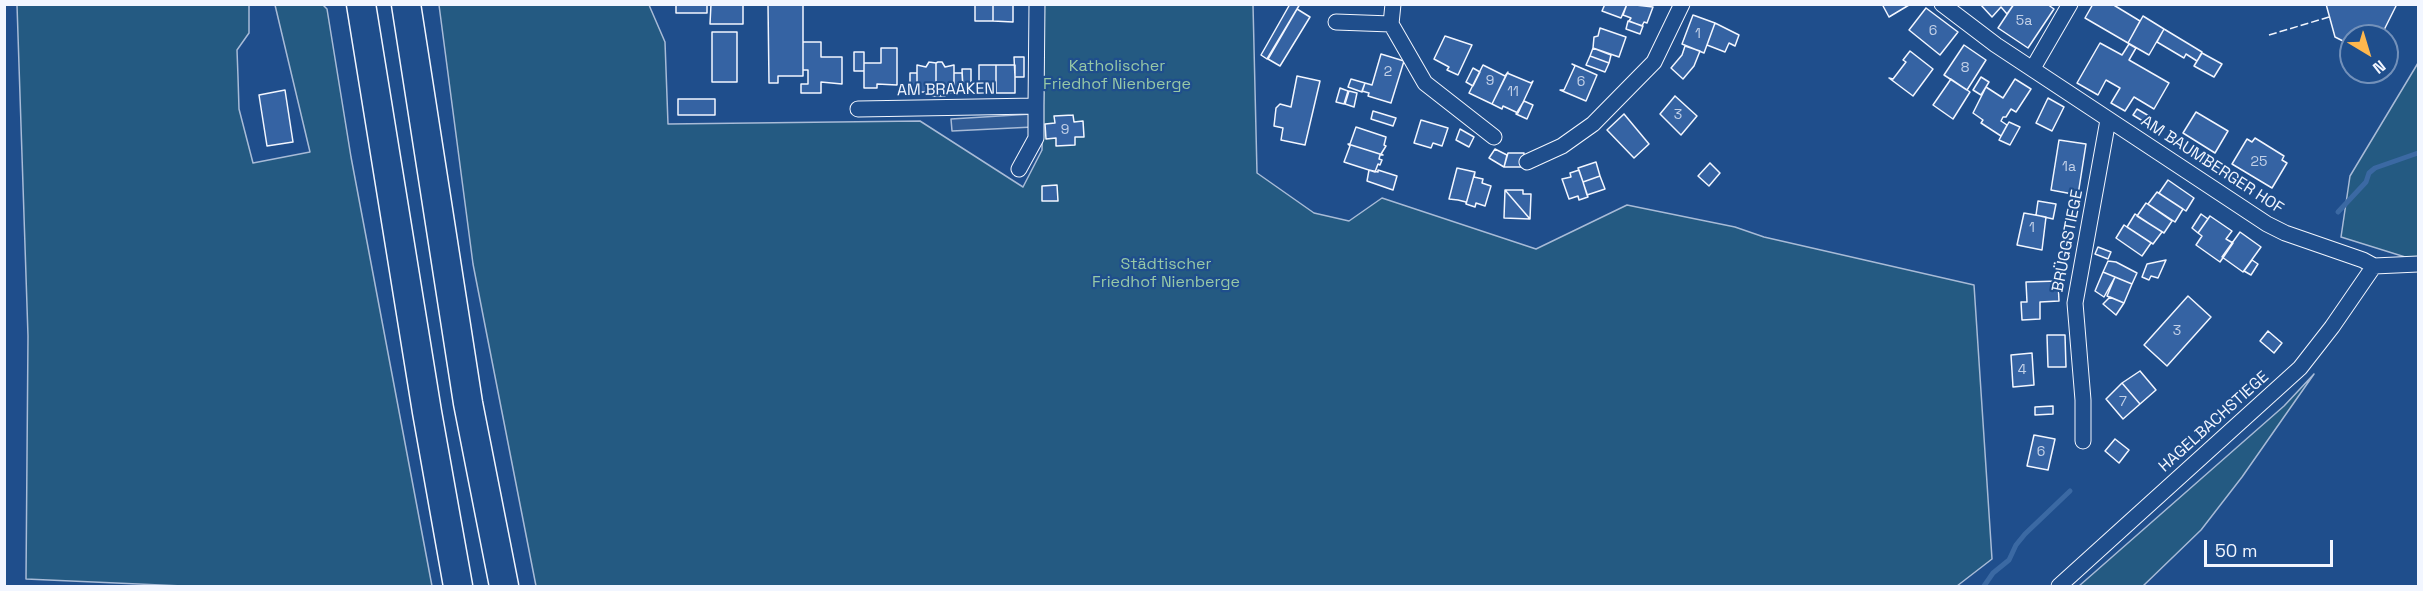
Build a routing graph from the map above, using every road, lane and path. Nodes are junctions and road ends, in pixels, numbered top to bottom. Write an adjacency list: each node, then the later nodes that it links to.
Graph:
1 (361, 4): 20 (highway)
2 (406, 4): 21 (highway)
3 (1037, 4): 11 (street)
4 (1393, 4): 9 (street)
5 (1682, 4): 15 (street)
6 (1942, 4): 10 (street, AM BAUMBERGER HOF)
7 (2070, 4): 10 (street)
8 (1336, 22): 9 (street)
9 (1391, 24): 14 (street)
10 (2033, 68): 13 (street, AM BAUMBERGER HOF)
11 (1035, 106): 12 (street, AM BRAAKEN); 16 (street)
12 (858, 109)
13 (2109, 120): 18 (street, AM BAUMBERGER HOF); 19 (street, BRÜGGSTIEGE)
14 (1494, 137)
15 (1527, 162)
16 (1019, 169)
17 (2418, 264): 18 (street, AM BAUMBERGER HOF)
18 (2374, 266): 22 (street, HAGELBACHSTIEGE)
19 (2083, 441)
20 (458, 586)
21 (504, 586)
22 (2059, 586)

